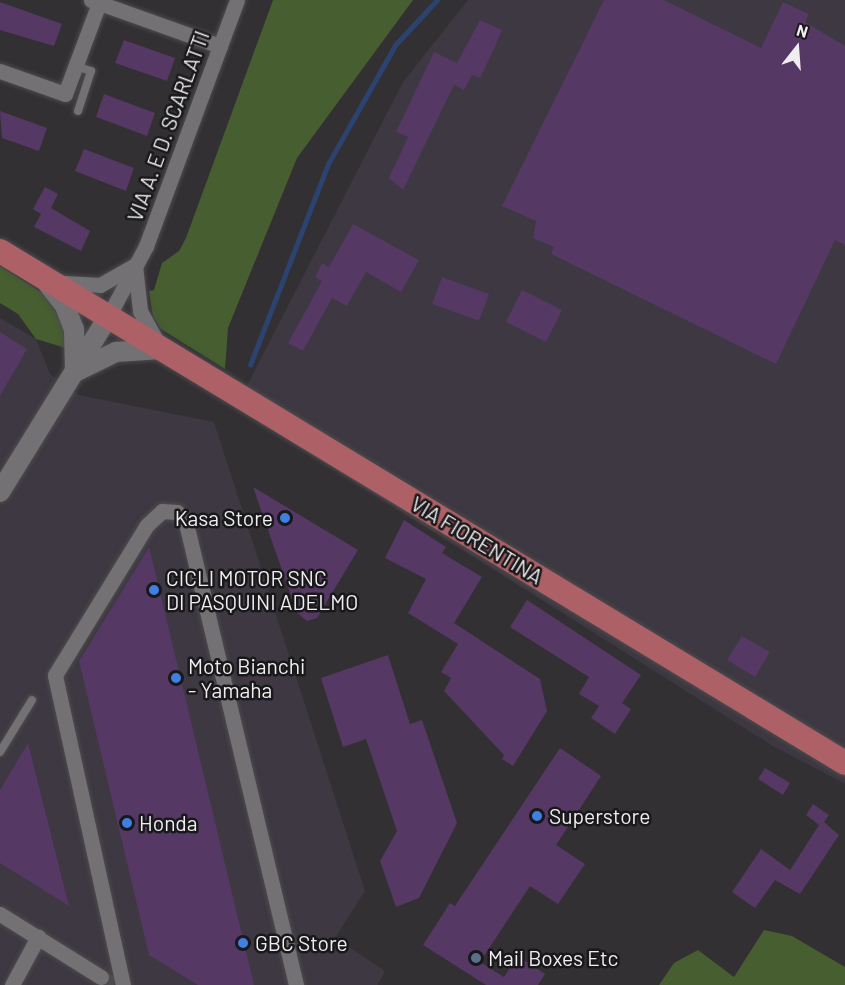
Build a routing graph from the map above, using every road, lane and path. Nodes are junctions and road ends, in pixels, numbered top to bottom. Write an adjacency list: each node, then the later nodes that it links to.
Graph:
1 (237, 0): 3 (street, VIA A. E D. SCARLATTI)
2 (96, 1): 3 (street); 4 (street)
3 (220, 46): 8 (street, VIA A. E D. SCARLATTI)
4 (75, 66): 5 (street); 6 (lane)
5 (0, 71)
6 (78, 111)
7 (0, 251): 9 (main road, VIA FIORENTINA)
8 (135, 265): 9 (street); 10 (street, VIA A. E D. SCARLATTI); 11 (street, VIA A. E D. SCARLATTI)
9 (43, 278): 10 (main road, VIA FIORENTINA); 12 (street)
10 (108, 317): 11 (main road, VIA FIORENTINA); 12 (street)
11 (161, 349): 12 (street); 16 (main road, VIA FIORENTINA)
12 (75, 372): 13 (street)
13 (0, 492)
14 (32, 700): 15 (lane)
15 (0, 752)
16 (845, 763)
17 (0, 914): 18 (street)
18 (38, 937): 19 (street); 20 (street)
19 (101, 977)
20 (12, 985)
21 (123, 985): 22 (street)
22 (296, 985)

